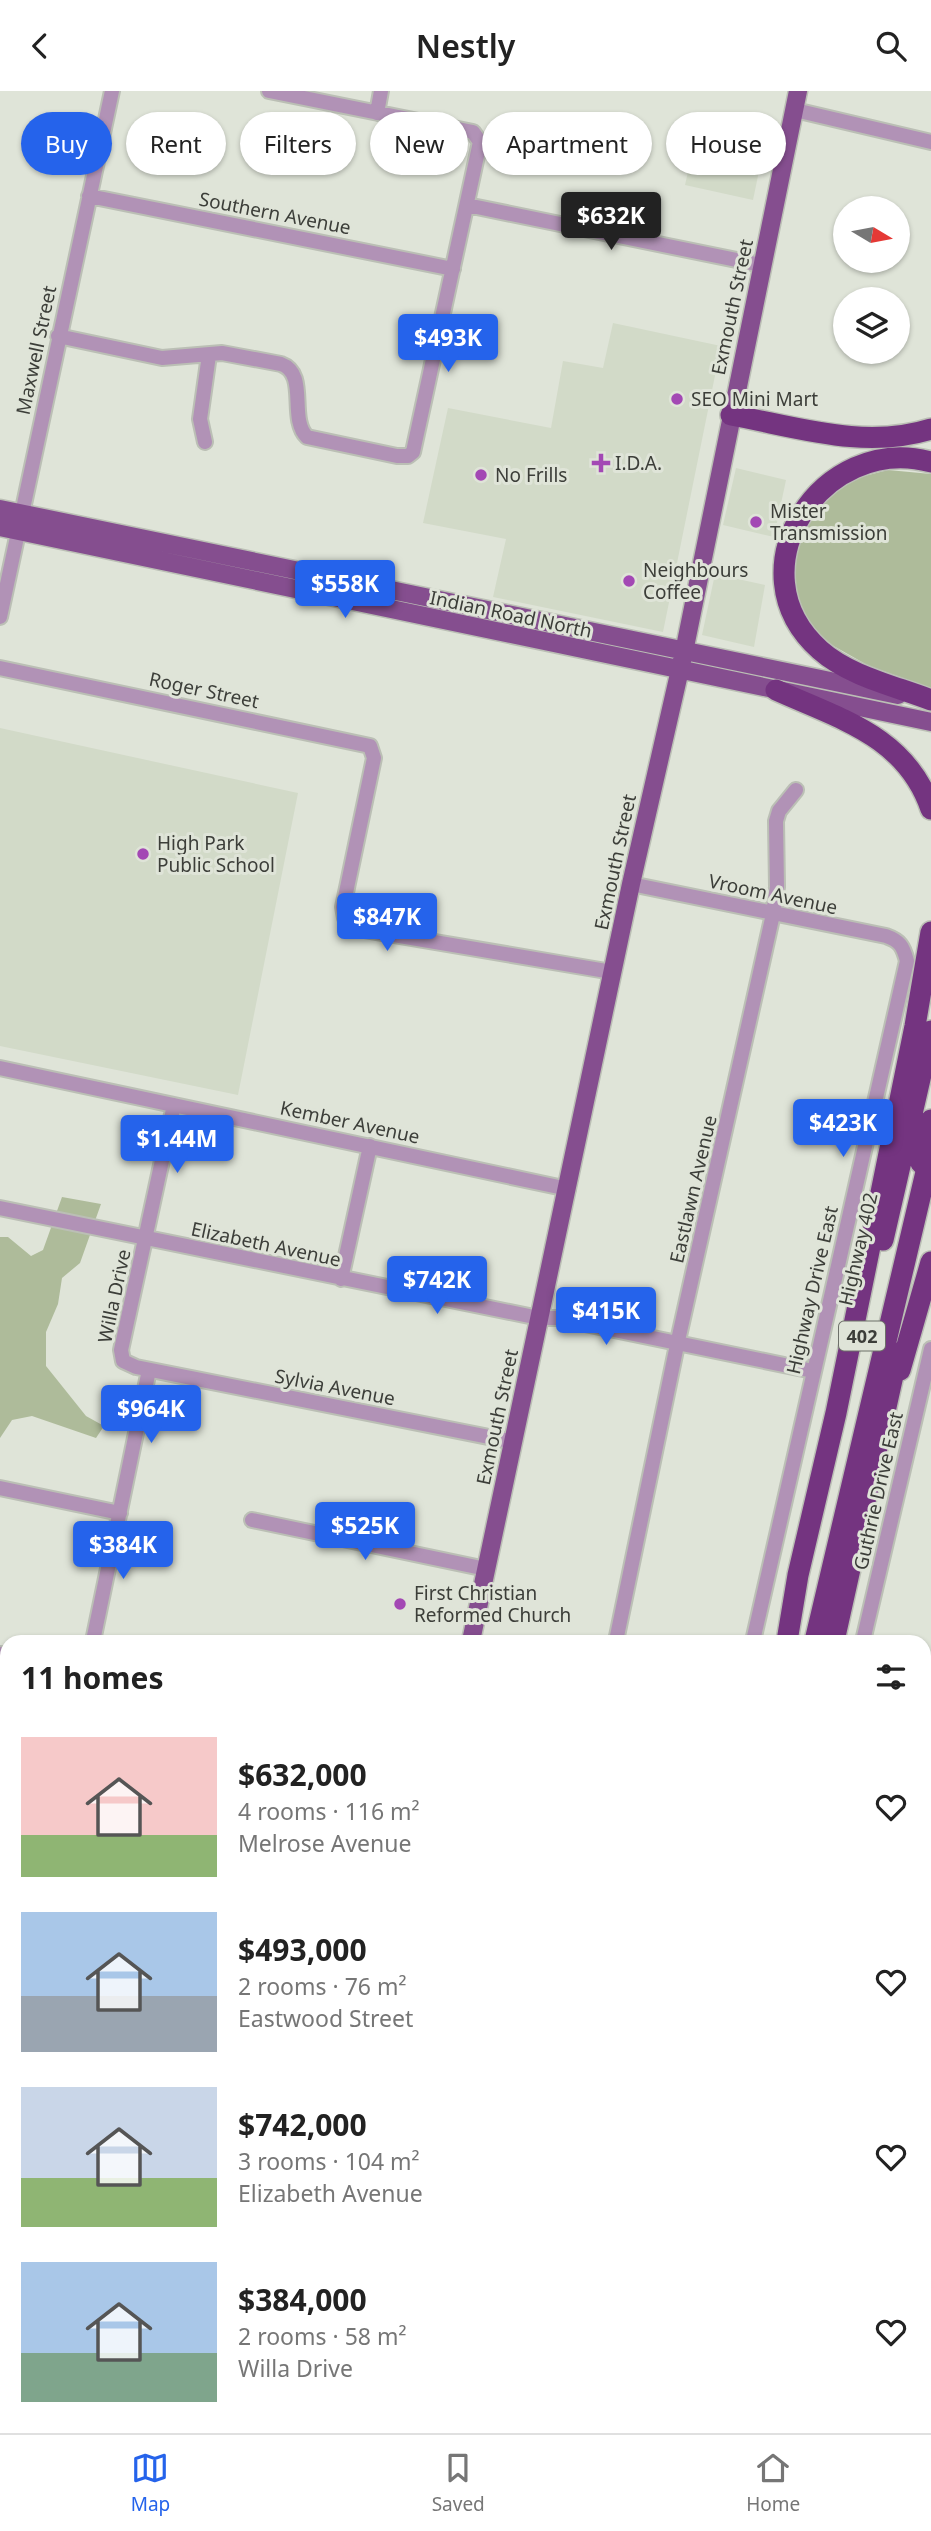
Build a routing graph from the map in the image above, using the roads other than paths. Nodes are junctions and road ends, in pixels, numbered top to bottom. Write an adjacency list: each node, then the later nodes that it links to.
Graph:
1 (111, 91): 10 (street, Maxwell Street)
2 (269, 91): 6 (street)
3 (381, 91): 7 (street)
4 (799, 91): 5 (main road, Exmouth Street)
5 (795, 110): 9 (street); 12 (main road, Exmouth Street)
6 (372, 112)
7 (377, 112)
8 (468, 131): 11 (street)
9 (931, 142)
10 (89, 195): 13 (street, Southern Avenue); 14 (street, Maxwell Street)
11 (467, 205): 12 (street); 13 (street)
12 (761, 265): 16 (main road, Exmouth Street)
13 (453, 269): 15 (street)
14 (58, 336): 15 (street); 21 (street, Maxwell Street)
15 (209, 355): 18 (street)
16 (731, 415): 17 (highway); 23 (main road, Exmouth Street)
17 (931, 429)
18 (205, 442)
19 (931, 462): 27 (highway)
20 (0, 509): 21 (main road, Indian Road North)
21 (13, 523): 22 (street, Maxwell Street); 23 (main road, Indian Road North); 25 (main road, Indian Road North)
22 (0, 617)
23 (684, 652): 25 (main road, Exmouth Street); 27 (main road, Indian Road North)
24 (0, 668): 36 (street, Roger Street)
25 (679, 671): 26 (main road, Indian Road North); 31 (main road, Exmouth Street)
26 (776, 690): 28 (main road, Indian Road North); 30 (highway)
27 (931, 701)
28 (931, 722)
29 (796, 790): 32 (street, Eastlawn Avenue)
30 (931, 810)
31 (631, 884): 32 (street, Vroom Avenue); 36 (main road, Exmouth Street)
32 (773, 914): 34 (street, Vroom Avenue); 50 (street, Eastlawn Avenue)
33 (931, 932): 37 (highway)
34 (904, 947): 53 (street, Highway Drive East)
35 (931, 957): 37 (highway)
36 (612, 972): 43 (main road, Exmouth Street)
37 (923, 1028): 66 (highway)
38 (0, 1068): 39 (street, Kember Avenue)
39 (174, 1105): 41 (street, Kember Avenue); 46 (street, Willa Drive)
40 (931, 1120): 57 (highway)
41 (370, 1146): 43 (street, Kember Avenue); 48 (street)
42 (931, 1151): 57 (highway, 402)
43 (568, 1189): 49 (main road, Exmouth Street)
44 (0, 1208): 46 (street, Elizabeth Avenue)
45 (931, 1210): 55 (highway)
46 (145, 1238): 48 (street, Elizabeth Avenue); 52 (street, Willa Drive)
47 (931, 1262): 55 (highway)
48 (341, 1279): 49 (street, Elizabeth Avenue)
49 (539, 1318): 50 (street, Elizabeth Avenue); 56 (main road, Exmouth Street)
50 (677, 1345): 53 (street, Elizabeth Avenue); 64 (street, Eastlawn Avenue)
51 (931, 1349): 54 (street, Guthrie Drive East)
52 (149, 1370): 56 (street, Sylvia Avenue); 59 (street)
53 (813, 1371): 65 (street, Highway Drive East)
54 (927, 1380): 69 (street, Guthrie Drive East)
55 (885, 1423): 68 (highway)
56 (514, 1442): 61 (main road, Exmouth Street)
57 (855, 1466): 67 (highway, 402)
58 (0, 1488): 59 (street)
59 (120, 1513): 62 (street)
60 (251, 1520): 61 (street)
61 (486, 1569): 63 (main road, Exmouth Street)
62 (94, 1635)
63 (472, 1635)
64 (617, 1635)
65 (754, 1635)
66 (790, 1635)
67 (816, 1635)
68 (835, 1635)
69 (864, 1635)

